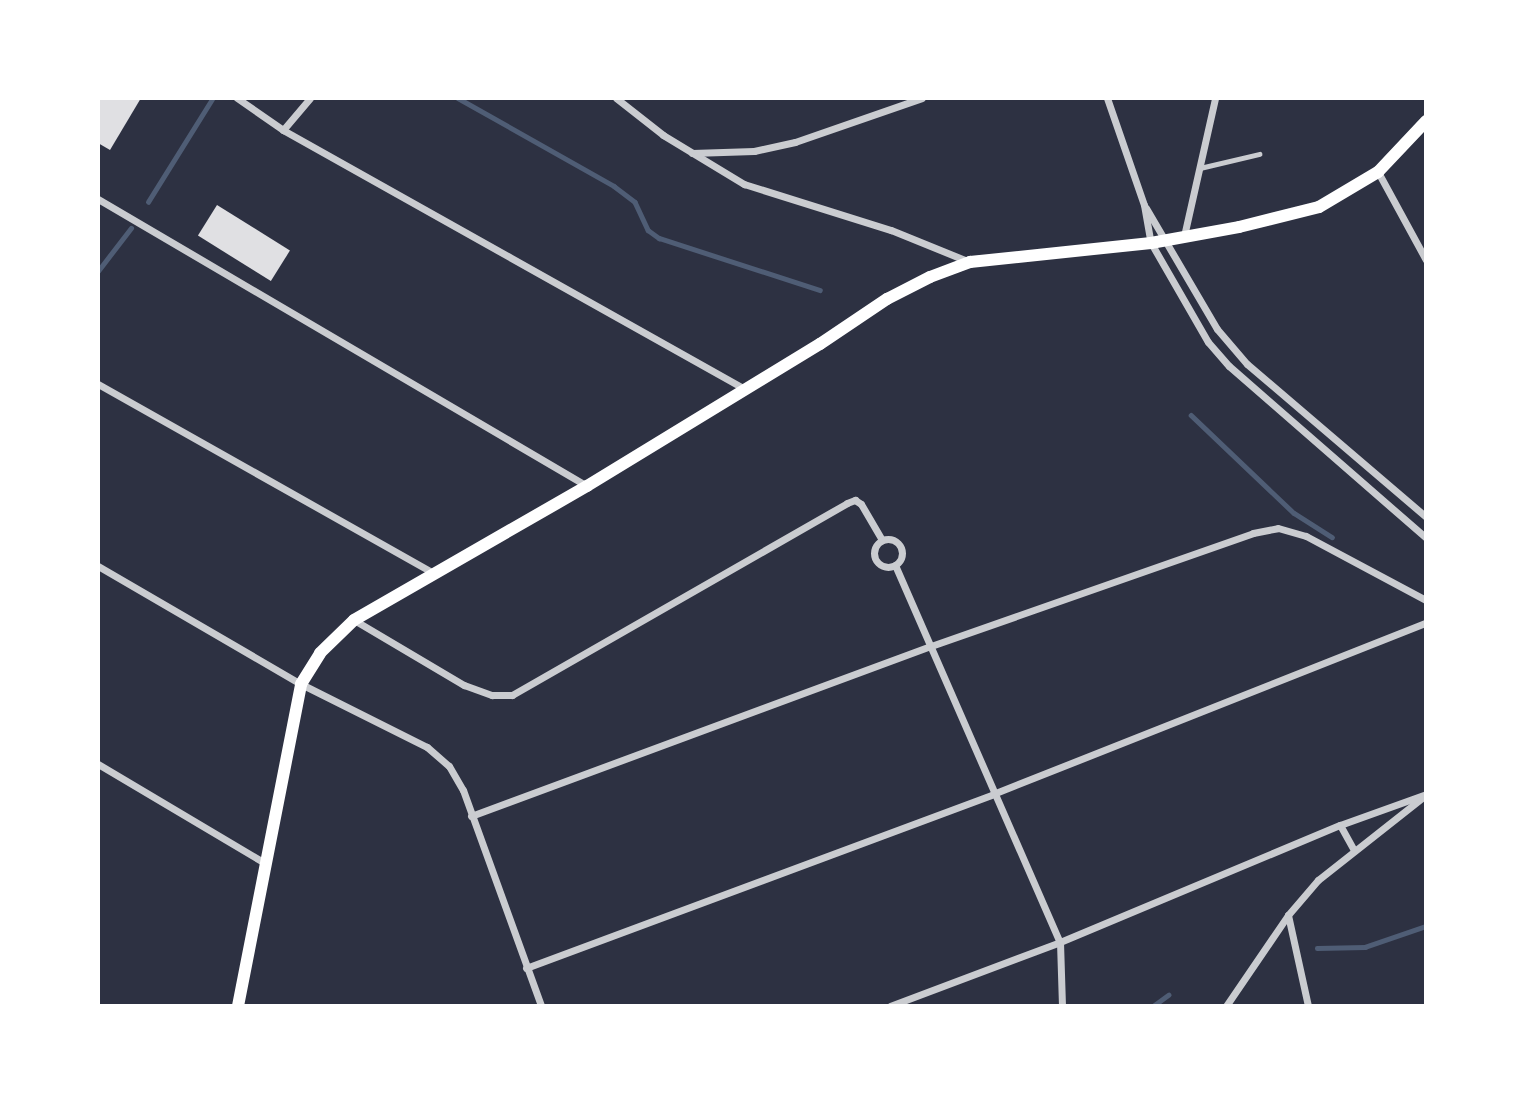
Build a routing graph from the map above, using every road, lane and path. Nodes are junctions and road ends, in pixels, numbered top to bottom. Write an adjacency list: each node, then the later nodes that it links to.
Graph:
1 (237, 98): 8 (street)
2 (310, 98): 8 (street)
3 (616, 98): 9 (street)
4 (922, 98): 9 (street)
5 (1107, 98): 14 (street)
6 (1215, 98): 11 (street)
7 (1426, 121): 12 (main road)
8 (283, 130): 21 (street)
9 (692, 153): 19 (street)
10 (1259, 154): 11 (lane)
11 (1199, 168): 15 (street)
12 (1378, 172): 15 (main road); 18 (street)
13 (98, 199): 22 (street)
14 (1144, 205): 16 (street); 17 (street)
15 (1184, 236): 16 (main road)
16 (1166, 239): 17 (main road); 23 (street)
17 (1151, 243): 19 (main road); 24 (street)
18 (1426, 260)
19 (970, 262): 21 (main road)
20 (98, 384): 28 (street)
21 (746, 389): 22 (main road)
22 (587, 486): 28 (main road)
23 (1426, 517)
24 (1426, 537)
25 (882, 540): 26 (street); 26 (street); 30 (street)
26 (895, 565): 32 (street)
27 (98, 566): 33 (street)
28 (434, 573): 30 (main road)
29 (1426, 600): 32 (street)
30 (354, 620): 33 (main road)
31 (1426, 623): 35 (street)
32 (932, 646): 35 (street); 37 (street)
33 (301, 684): 37 (street); 40 (main road)
34 (98, 764): 40 (street)
35 (993, 794): 42 (street); 43 (street)
36 (1426, 794): 38 (street); 39 (street)
37 (471, 816): 43 (street)
38 (1340, 825): 39 (street); 42 (street)
39 (1354, 849): 41 (street)
40 (265, 863): 44 (main road)
41 (1288, 915): 48 (street); 49 (street)
42 (1060, 942): 46 (street); 47 (street)
43 (526, 968): 45 (street)
44 (238, 1006)
45 (541, 1006)
46 (890, 1006)
47 (1062, 1006)
48 (1226, 1006)
49 (1308, 1006)

